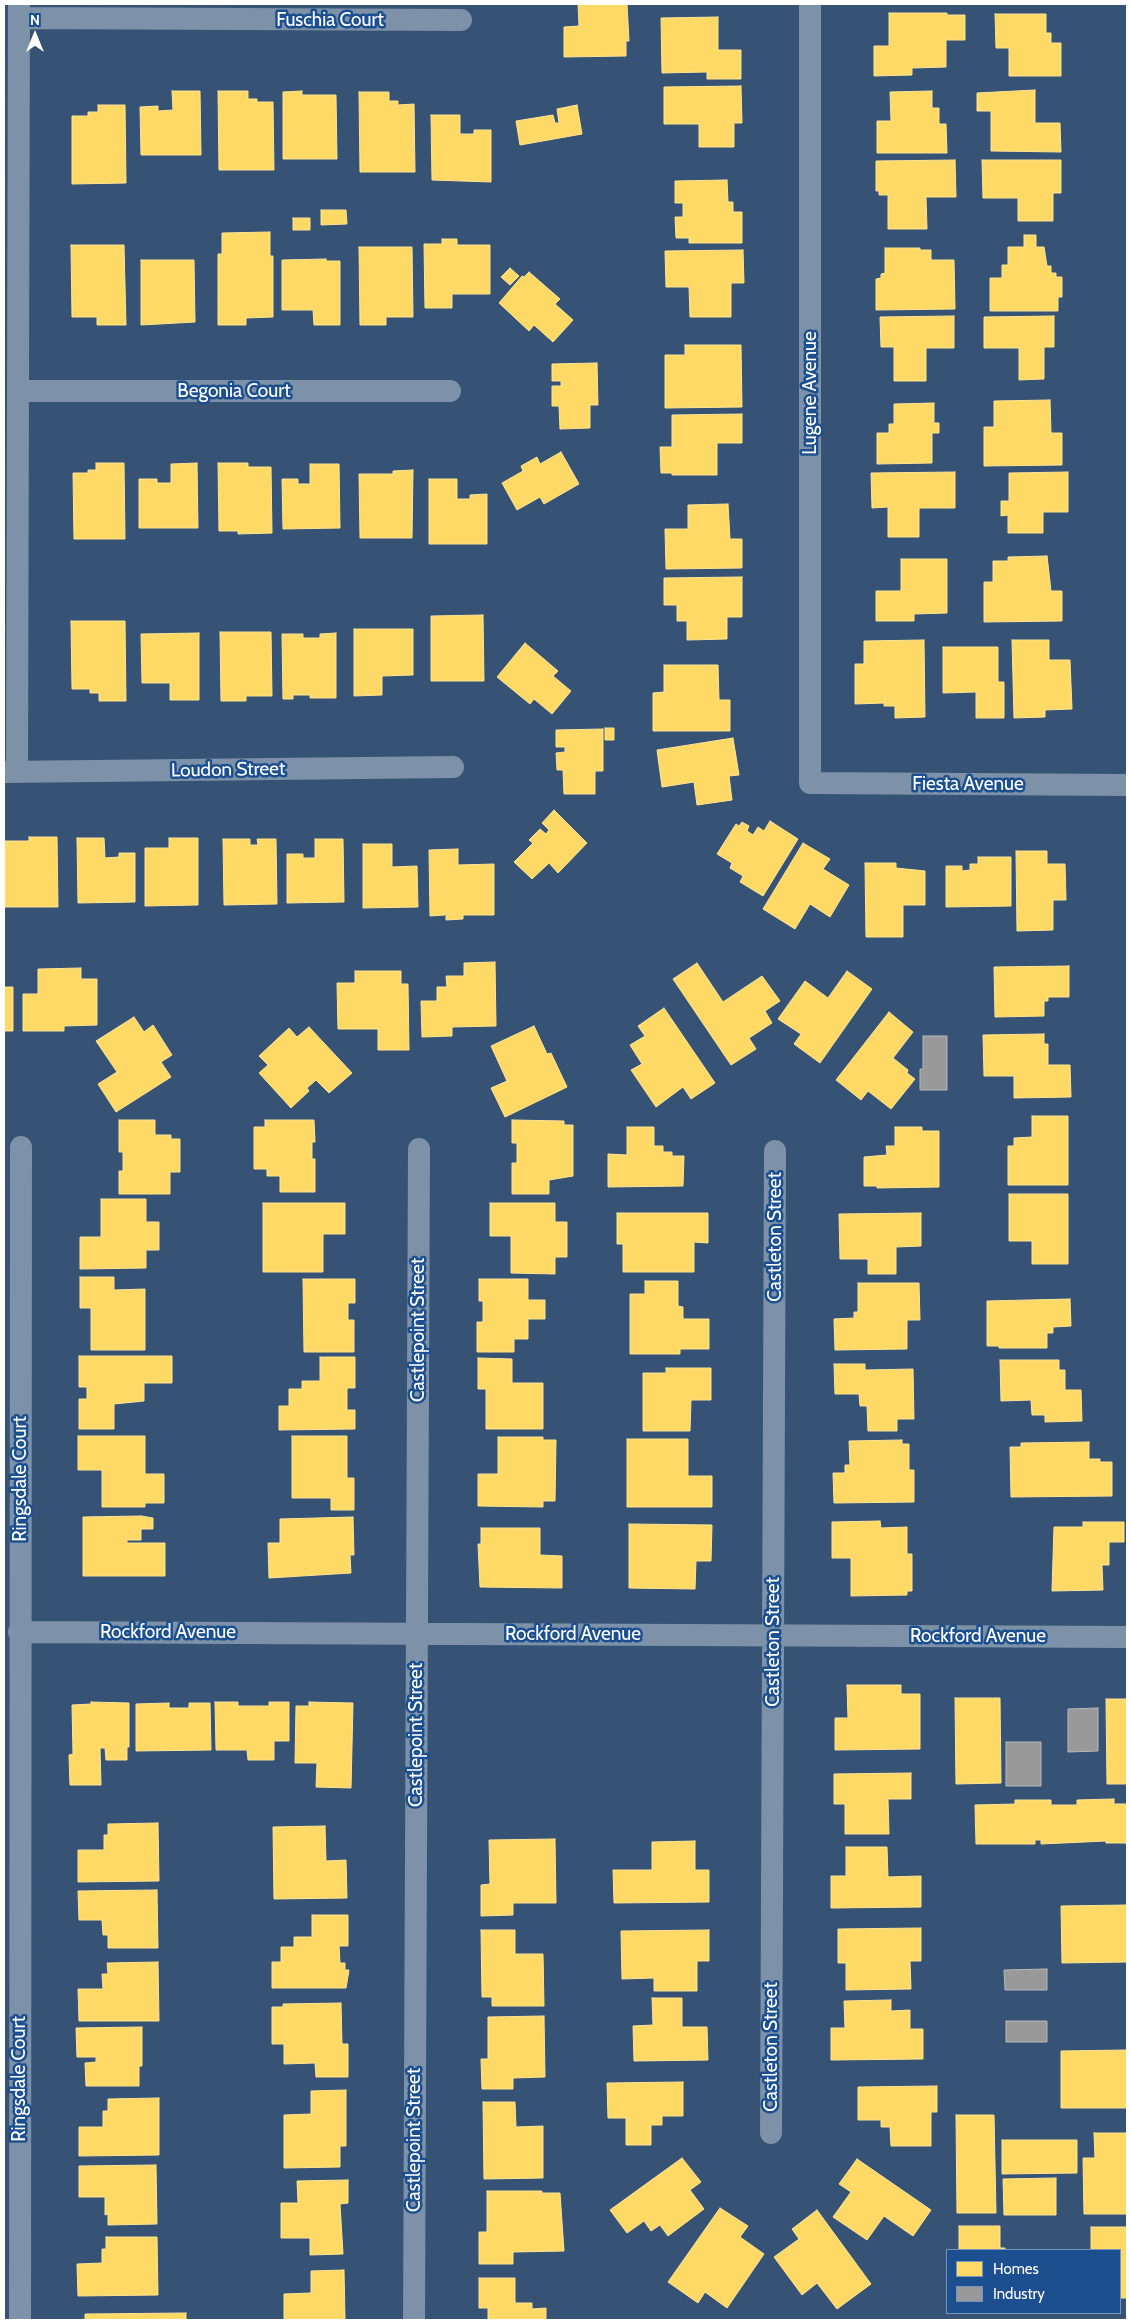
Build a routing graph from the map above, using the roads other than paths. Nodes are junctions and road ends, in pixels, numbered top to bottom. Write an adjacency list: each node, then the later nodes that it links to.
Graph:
1 (810, 4): 8 (street, Lugene Avenue)
2 (19, 11): 3 (street, Fuschia Court); 4 (street)
3 (461, 20)
4 (18, 392): 5 (street, Begonia Court); 7 (street)
5 (450, 392)
6 (453, 767): 7 (street, Loudon Street)
7 (10, 772)
8 (810, 783): 9 (street, Fiesta Avenue)
9 (1127, 785)
10 (21, 1148): 13 (street, Ringsdale Court)
11 (419, 1149): 14 (street, Castlepoint Street)
12 (775, 1151): 15 (street, Castleton Street)
13 (19, 1632): 14 (street, Rockford Avenue); 18 (street, Ringsdale Court)
14 (417, 1634): 15 (street, Rockford Avenue); 19 (street, Castlepoint Street)
15 (773, 1635): 16 (street, Rockford Avenue); 17 (street, Castleton Street)
16 (1127, 1637)
17 (770, 2132)
18 (20, 2320)
19 (414, 2320)

